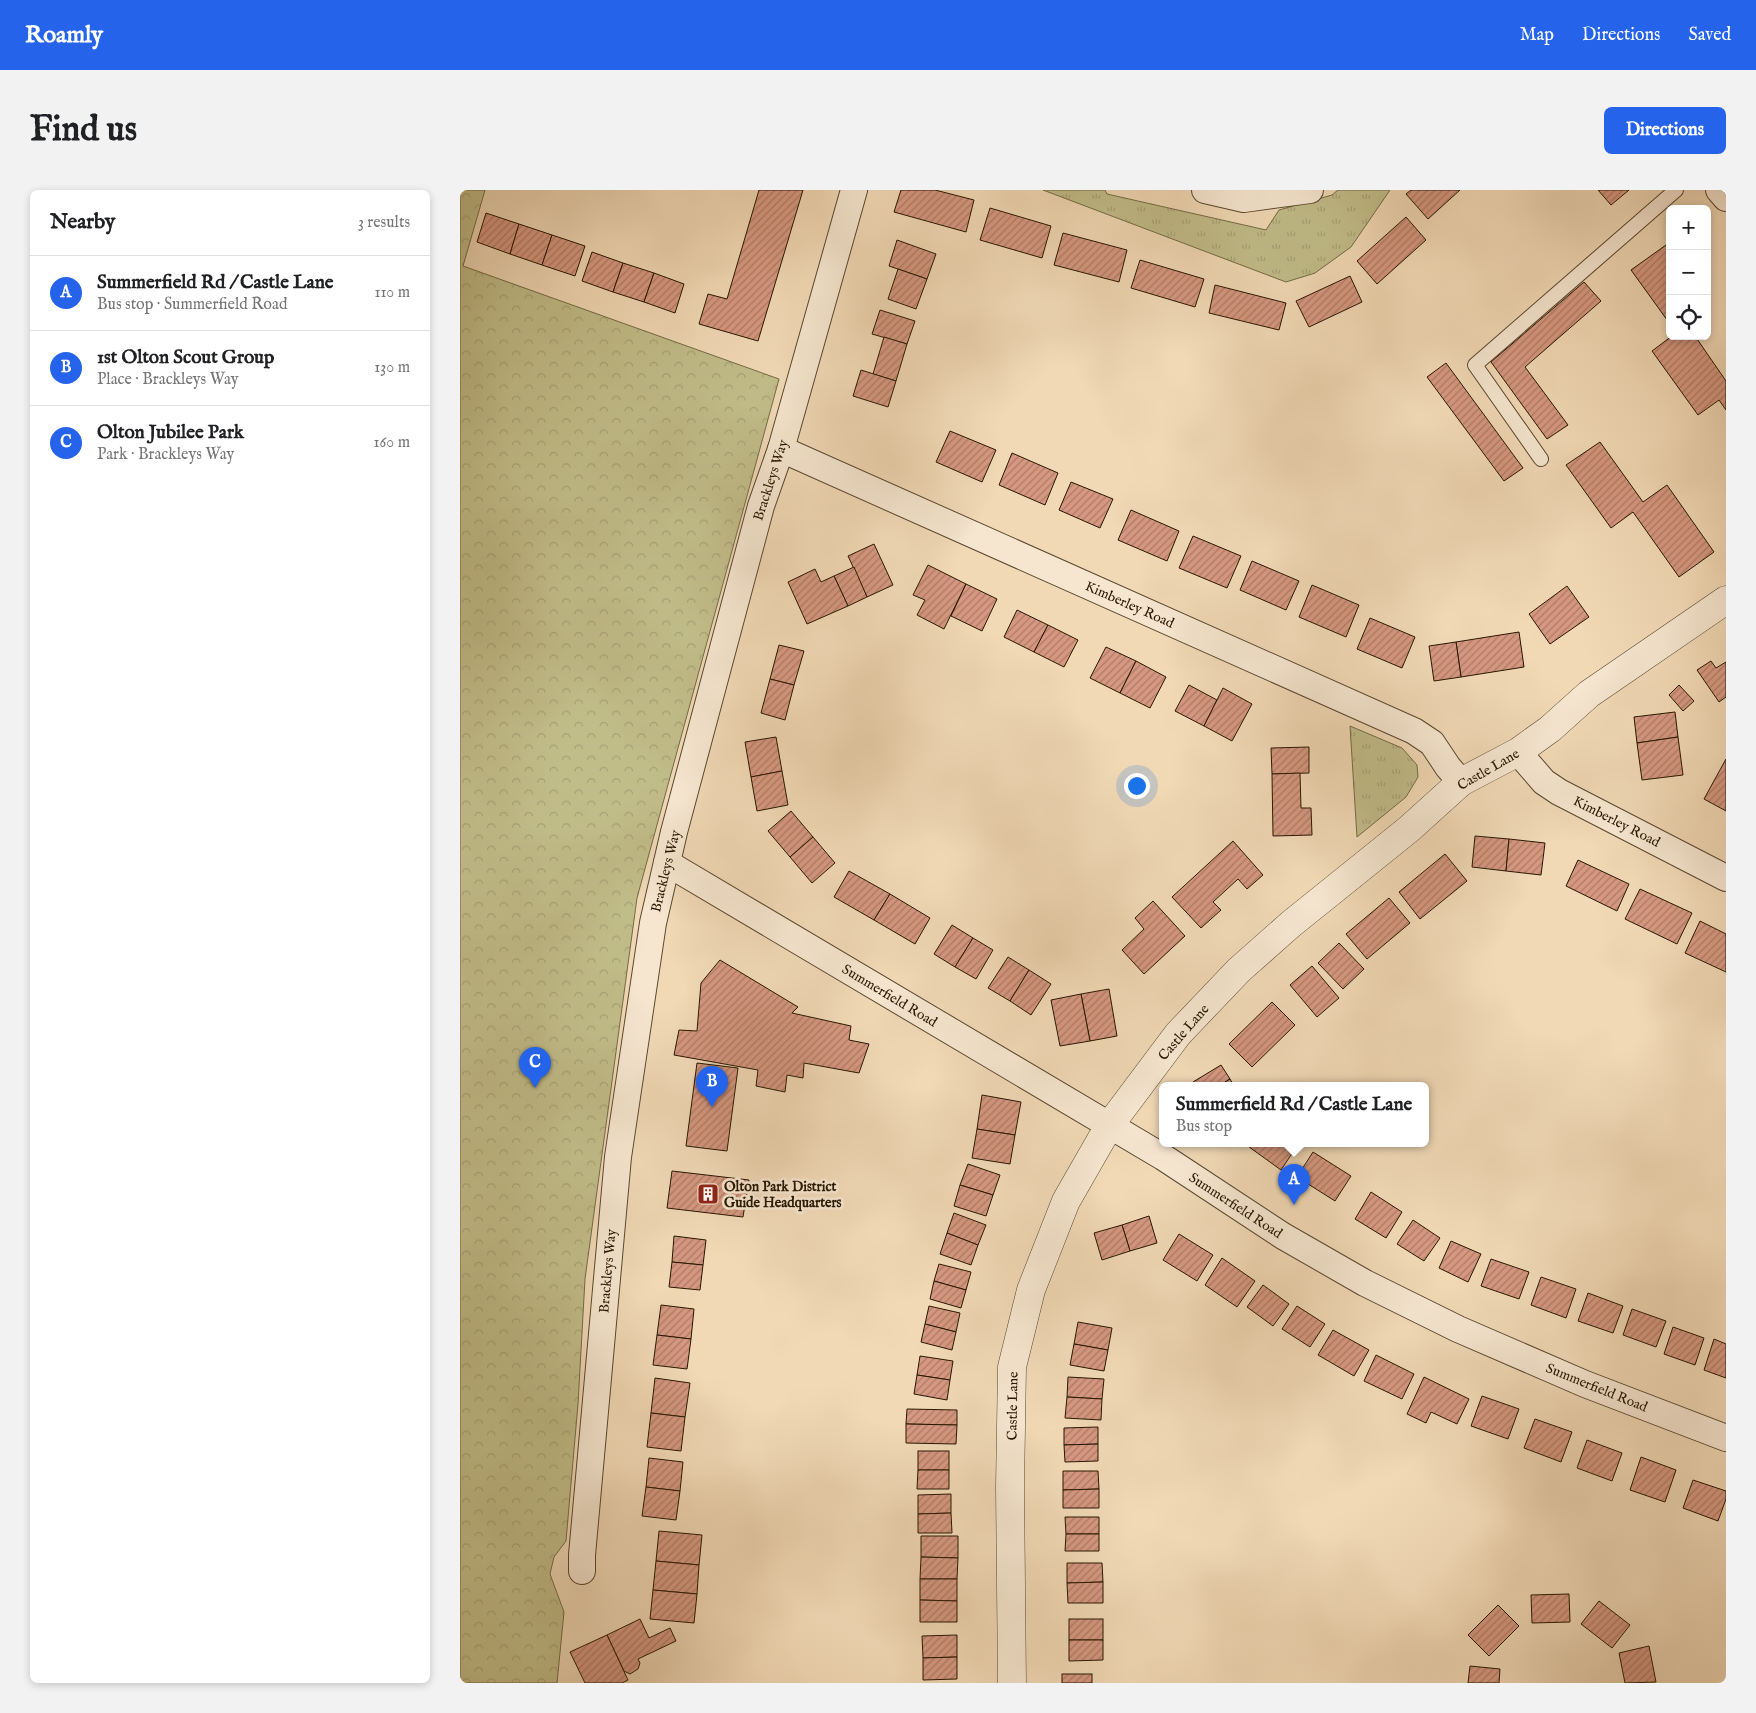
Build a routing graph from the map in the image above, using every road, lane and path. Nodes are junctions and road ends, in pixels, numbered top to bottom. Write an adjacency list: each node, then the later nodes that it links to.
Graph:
1 (854, 190): 7 (street, Brackleys Way)
2 (1205, 190): 3 (street)
3 (1310, 190)
4 (1676, 190): 8 (lane)
5 (1720, 190): 6 (street)
6 (1726, 198)
7 (781, 449): 11 (street, Kimberley Road); 12 (street, Brackleys Way)
8 (1541, 459)
9 (1726, 600): 10 (street, Castle Lane)
10 (1518, 752): 11 (street, Castle Lane); 13 (street, Kimberley Road)
11 (1461, 782): 14 (street, Castle Lane)
12 (667, 863): 14 (street, Summerfield Road); 16 (street, Brackleys Way)
13 (1726, 878)
14 (1109, 1126): 15 (street, Summerfield Road); 17 (street, Castle Lane)
15 (1726, 1438)
16 (582, 1571)
17 (1012, 1683)

